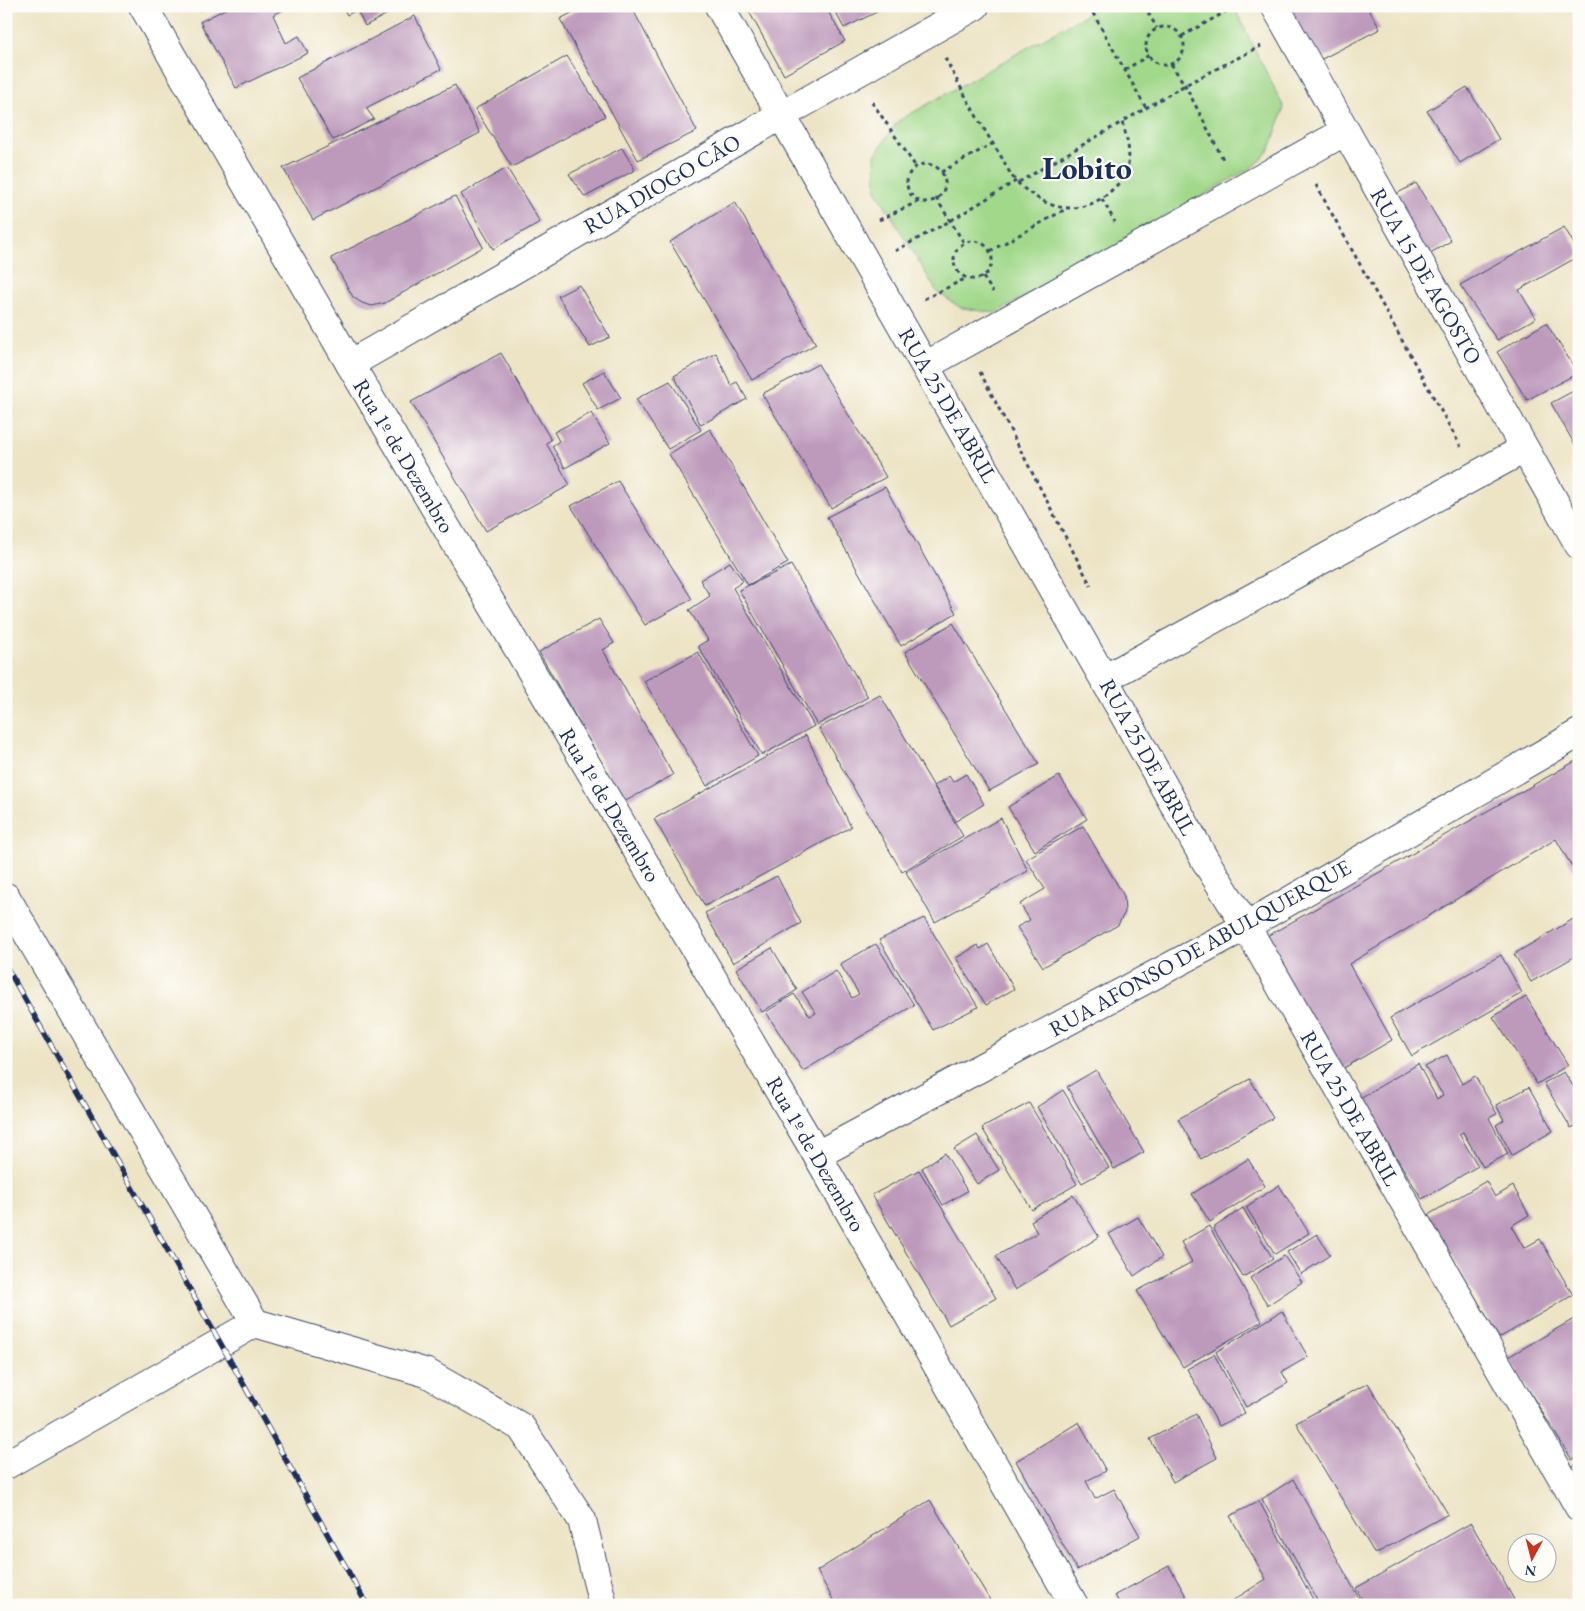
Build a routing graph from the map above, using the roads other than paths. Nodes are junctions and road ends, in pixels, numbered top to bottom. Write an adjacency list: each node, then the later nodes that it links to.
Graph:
1 (143, 6): 7 (street, Rua 1º de Dezembro)
2 (719, 6): 5 (street, RUA 25 DE ABRIL)
3 (975, 6): 5 (street, RUA DIOGO CÃO)
4 (1275, 6): 6 (street, RUA 15 DE AGOSTO)
5 (782, 115): 7 (street, RUA DIOGO CÃO); 8 (street, RUA 25 DE ABRIL)
6 (1344, 132): 8 (street); 9 (street, RUA 15 DE AGOSTO)
7 (350, 364): 15 (street, Rua 1º de Dezembro)
8 (925, 366): 11 (street, RUA 25 DE ABRIL)
9 (1524, 449): 10 (street, RUA 15 DE AGOSTO); 11 (street)
10 (1579, 545)
11 (1104, 678): 14 (street, RUA 25 DE ABRIL)
12 (1579, 733): 14 (street, RUA AFONSO DE ABULQUERQUE)
13 (6, 897): 16 (street)
14 (1246, 926): 15 (street, RUA AFONSO DE ABULQUERQUE); 18 (street, RUA 25 DE ABRIL)
15 (817, 1155): 20 (street, Rua 1º de Dezembro)
16 (255, 1323): 17 (street); 19 (street)
17 (6, 1466)
18 (1579, 1508)
19 (603, 1605)
20 (1074, 1605)

